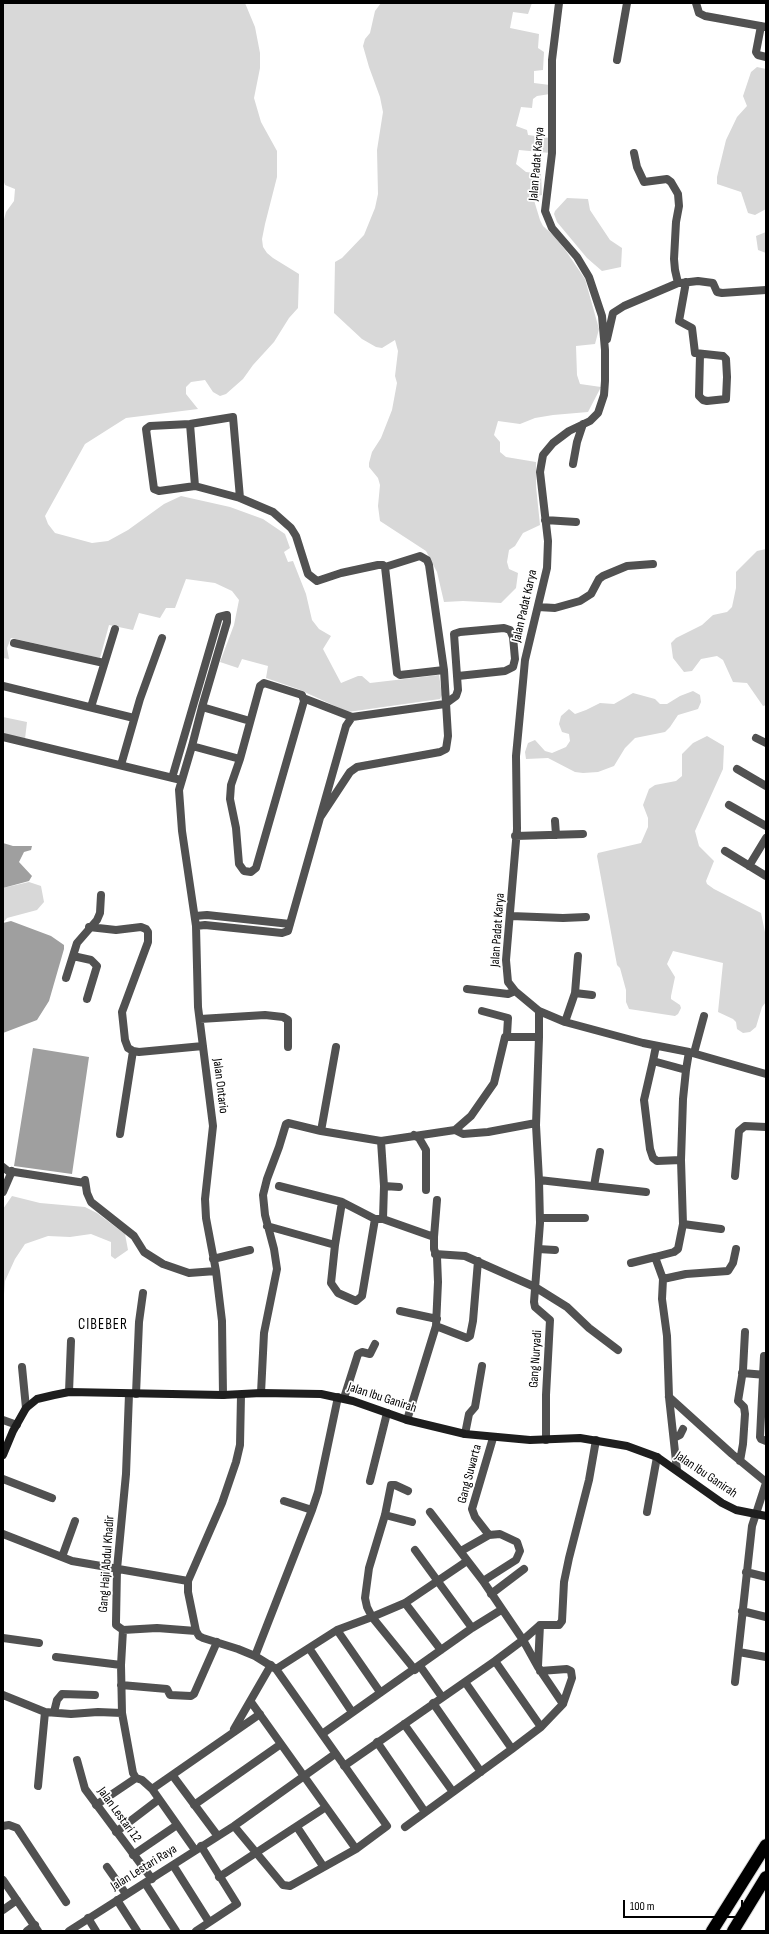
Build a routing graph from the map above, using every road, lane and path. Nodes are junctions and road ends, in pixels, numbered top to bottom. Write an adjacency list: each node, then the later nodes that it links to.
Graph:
1 (559, 3): 10 (street, Jalan Padat Karya)
2 (627, 3): 6 (street)
3 (696, 3): 4 (street)
4 (763, 26): 5 (street)
5 (766, 57)
6 (616, 60)
7 (634, 153): 8 (street)
8 (682, 282): 9 (street); 10 (street); 11 (street)
9 (766, 290)
10 (605, 350): 13 (street, Jalan Padat Karya)
11 (700, 355): 11 (street)
12 (190, 424): 15 (street); 15 (street); 16 (street)
13 (583, 424): 14 (street); 17 (street, Jalan Padat Karya)
14 (573, 464)
15 (195, 486): 16 (street)
16 (240, 498): 20 (street)
17 (545, 520): 18 (street); 21 (street, Jalan Padat Karya)
18 (576, 522)
19 (653, 564): 21 (street)
20 (385, 567): 26 (street); 26 (street)
21 (538, 607): 53 (street, Jalan Padat Karya)
22 (115, 629): 25 (street)
23 (162, 638): 35 (street)
24 (14, 643): 25 (street)
25 (104, 663): 32 (street)
26 (444, 670): 31 (street)
27 (458, 676): 27 (street); 31 (street)
28 (3, 686): 32 (street)
29 (303, 698): 34 (street); 36 (street); 41 (street)
30 (193, 704): 33 (street); 33 (street, Jalan Ontario); 44 (street)
31 (445, 704): 34 (street); 48 (street)
32 (91, 707): 35 (street)
33 (202, 707): 36 (street); 40 (street, Jalan Ontario)
34 (352, 717): 48 (street)
35 (134, 718): 42 (street)
36 (250, 722): 41 (street)
37 (3, 737): 42 (street)
38 (756, 738): 39 (street)
39 (766, 743)
40 (192, 746): 41 (street); 45 (street, Jalan Ontario)
41 (240, 758)
42 (121, 765): 44 (street)
43 (737, 768): 46 (street)
44 (172, 778): 45 (street)
45 (181, 780): 59 (street, Jalan Ontario)
46 (766, 786)
47 (729, 805): 50 (street)
48 (321, 816): 62 (street)
49 (555, 821): 52 (street)
50 (766, 826)
51 (583, 834): 52 (street)
52 (556, 835): 53 (street)
53 (515, 836): 60 (street, Jalan Padat Karya)
54 (766, 838): 56 (street)
55 (725, 851): 56 (street)
56 (749, 866): 57 (street)
57 (766, 876)
58 (101, 895): 64 (street)
59 (195, 916): 62 (street); 63 (street, Jalan Ontario)
60 (511, 916): 61 (street); 69 (street, Jalan Padat Karya)
61 (586, 917)
62 (290, 924): 63 (street)
63 (196, 926): 76 (street, Jalan Ontario)
64 (89, 928): 65 (street); 84 (street)
65 (73, 956): 67 (street); 72 (street)
66 (578, 956): 70 (street)
67 (66, 978)
68 (467, 989): 69 (street)
69 (515, 992): 74 (street, Jalan Padat Karya)
70 (575, 993): 71 (street); 77 (street)
71 (592, 995)
72 (88, 999)
73 (482, 1011): 78 (street)
74 (539, 1011): 77 (street, Jalan Padat Karya); 79 (street, Gang Nuryadi)
75 (704, 1016): 85 (street)
76 (200, 1019): 80 (street, Jalan Ontario); 83 (street)
77 (565, 1022): 81 (street, Jalan Padat Karya)
78 (508, 1036): 79 (street); 91 (street)
79 (539, 1037): 89 (street, Gang Nuryadi)
80 (203, 1046): 84 (street); 125 (street, Jalan Ontario)
81 (656, 1046): 85 (street, Jalan Padat Karya); 86 (street)
82 (336, 1047): 92 (street)
83 (288, 1048)
84 (133, 1051): 93 (street)
85 (691, 1052): 87 (street); 88 (street, Jalan Padat Karya)
86 (653, 1061): 87 (street); 97 (street)
87 (686, 1070): 97 (street)
88 (766, 1074)
89 (536, 1123): 91 (street); 101 (street, Gang Nuryadi)
90 (766, 1127): 100 (street)
91 (455, 1130): 94 (street)
92 (321, 1131): 95 (street); 115 (street)
93 (120, 1134)
94 (414, 1135): 95 (street); 106 (street)
95 (381, 1141): 103 (street)
96 (600, 1152): 104 (street)
97 (681, 1160): 114 (street)
98 (3, 1167): 99 (street)
99 (12, 1171): 107 (street); 128 (street)
100 (735, 1176)
101 (540, 1180): 104 (street); 111 (street, Gang Nuryadi)
102 (279, 1186): 110 (street)
103 (384, 1186): 105 (street); 113 (street)
104 (594, 1186): 108 (street)
105 (399, 1187)
106 (426, 1190)
107 (3, 1192)
108 (646, 1192)
109 (436, 1200): 117 (street)
110 (342, 1202): 113 (street); 118 (street)
111 (540, 1218): 112 (street); 119 (street, Gang Nuryadi)
112 (585, 1218)
113 (379, 1219): 117 (street); 118 (street)
114 (683, 1224): 116 (street); 124 (street)
115 (267, 1226): 118 (street); 144 (street)
116 (721, 1229)
117 (434, 1237): 123 (street)
118 (335, 1245)
119 (538, 1249): 122 (street); 130 (street, Gang Nuryadi)
120 (736, 1249): 129 (street)
121 (250, 1250): 125 (street)
122 (555, 1250)
123 (435, 1254): 126 (street); 133 (street)
124 (655, 1257): 127 (street); 129 (street)
125 (213, 1259): 128 (street, Jalan Ontario)
126 (478, 1261): 130 (street); 133 (street)
127 (631, 1263)
128 (216, 1271): 146 (street, Jalan Ontario)
129 (663, 1280): 149 (street)
130 (534, 1288): 137 (street); 159 (street, Gang Nuryadi)
131 (143, 1293): 145 (street, Gang Haji Abdul Khadir)
132 (400, 1311): 133 (street)
133 (436, 1322): 153 (street)
134 (745, 1332): 141 (street)
135 (71, 1342): 143 (street)
136 (375, 1344): 148 (street)
137 (618, 1350)
138 (764, 1356): 142 (street)
139 (482, 1366): 156 (street)
140 (22, 1367): 150 (street)
141 (742, 1374): 142 (street); 164 (street)
142 (764, 1375): 161 (street)
143 (69, 1392): 145 (main road, Jalan Ibu Ganirah); 150 (main road, Jalan Ibu Ganirah)
144 (261, 1393): 147 (main road, Jalan Ibu Ganirah); 148 (main road, Jalan Ibu Ganirah)
145 (133, 1394): 146 (main road, Jalan Ibu Ganirah); 186 (street, Gang Haji Abdul Khadir)
146 (224, 1395): 147 (main road, Jalan Ibu Ganirah)
147 (241, 1395): 190 (street)
148 (341, 1397): 151 (main road, Jalan Ibu Ganirah); 172 (street)
149 (669, 1397): 158 (street); 164 (street)
150 (26, 1408): 154 (main road)
151 (387, 1414): 153 (main road, Jalan Ibu Ganirah); 167 (street)
152 (3, 1420): 154 (street)
153 (407, 1420): 156 (main road, Jalan Ibu Ganirah)
154 (17, 1425): 162 (main road)
155 (684, 1430): 158 (street)
156 (465, 1434): 157 (main road, Jalan Ibu Ganirah)
157 (493, 1438): 159 (main road, Jalan Ibu Ganirah); 181 (street, Gang Suwarta)
158 (674, 1438): 165 (street)
159 (546, 1440): 160 (main road, Jalan Ibu Ganirah)
160 (596, 1440): 163 (main road, Jalan Ibu Ganirah); 199 (street)
161 (766, 1441)
162 (3, 1455)
163 (657, 1458): 165 (main road, Jalan Ibu Ganirah); 174 (street)
164 (740, 1461): 168 (street)
165 (677, 1470): 176 (main road, Jalan Ibu Ganirah)
166 (3, 1479): 170 (street)
167 (370, 1481)
168 (766, 1483): 176 (street)
169 (408, 1491): 175 (street)
170 (52, 1498)
171 (284, 1501): 172 (street)
172 (312, 1510): 211 (street)
173 (430, 1512): 183 (street)
174 (647, 1512)
175 (385, 1515): 179 (street); 197 (street)
176 (754, 1515): 177 (main road, Jalan Ibu Ganirah); 188 (street)
177 (766, 1516)
178 (75, 1521): 184 (street)
179 (412, 1522)
180 (3, 1534): 184 (street)
181 (489, 1535): 183 (street); 192 (street)
182 (415, 1550): 191 (street)
183 (461, 1551): 185 (street)
184 (62, 1557): 186 (street)
185 (467, 1560): 191 (street); 192 (street)
186 (117, 1569): 190 (street); 201 (street, Gang Haji Abdul Khadir)
187 (524, 1569): 193 (street)
188 (746, 1572): 189 (street); 196 (street)
189 (766, 1577)
190 (188, 1581): 203 (street)
191 (437, 1581): 194 (street); 200 (street)
192 (483, 1581): 193 (street)
193 (491, 1594): 195 (street)
194 (405, 1603): 197 (street); 209 (street)
195 (502, 1610): 200 (street); 205 (street)
196 (742, 1610): 198 (street); 210 (street)
197 (372, 1617): 202 (street); 217 (street)
198 (766, 1617)
199 (540, 1625): 205 (street); 218 (street)
200 (472, 1628): 209 (street)
201 (123, 1630): 203 (street); 215 (street, Gang Haji Abdul Khadir)
202 (337, 1630): 208 (street); 222 (street)
203 (196, 1631): 206 (street)
204 (3, 1638): 207 (street)
205 (523, 1640): 214 (street); 218 (street)
206 (217, 1642): 211 (street); 221 (street)
207 (39, 1643)
208 (309, 1648): 216 (street); 231 (street)
209 (441, 1650): 217 (street)
210 (739, 1652): 212 (street); 220 (street)
211 (255, 1656): 216 (street)
212 (766, 1657)
213 (56, 1658): 215 (street)
214 (495, 1661): 219 (street); 235 (street)
215 (121, 1665): 221 (street, Gang Haji Abdul Khadir)
216 (274, 1667): 226 (street); 237 (street)
217 (417, 1668): 222 (street); 225 (street)
218 (539, 1669): 228 (street); 228 (street)
219 (464, 1682): 225 (street); 240 (street)
220 (735, 1682)
221 (121, 1686): 232 (street, Gang Haji Abdul Khadir)
222 (380, 1692): 231 (street)
223 (3, 1694): 229 (street)
224 (95, 1695): 230 (street)
225 (442, 1698): 227 (street)
226 (251, 1702): 233 (street); 236 (street)
227 (433, 1703): 234 (street); 244 (street)
228 (563, 1704): 235 (street)
229 (45, 1712): 230 (street); 248 (street)
230 (54, 1712): 232 (street)
231 (352, 1712): 237 (street)
232 (122, 1713): 247 (street, Gang Haji Abdul Khadir)
233 (260, 1714): 236 (street); 239 (street)
234 (404, 1724): 238 (street); 250 (street)
235 (541, 1727): 240 (street)
236 (233, 1732): 245 (street)
237 (322, 1734): 241 (street)
238 (377, 1742): 243 (street); 255 (street)
239 (281, 1744): 246 (street); 252 (street)
240 (512, 1750): 244 (street)
241 (335, 1754): 243 (street); 246 (street)
242 (77, 1760): 253 (street, Jalan Lestari 12)
243 (344, 1766): 265 (street)
244 (481, 1772): 250 (street)
245 (173, 1776): 249 (street); 252 (street)
246 (304, 1776): 254 (street); 258 (street)
247 (136, 1778): 249 (street, Jalan Lestari Raya); 253 (street)
248 (38, 1786)
249 (152, 1789): 251 (street, Jalan Lestari Raya)
250 (453, 1792): 255 (street)
251 (158, 1800): 256 (street, Jalan Lestari Raya); 261 (street)
252 (194, 1804): 262 (street)
253 (96, 1805): 261 (street, Jalan Lestari 12)
254 (326, 1807): 259 (street); 265 (street)
255 (425, 1812): 260 (street)
256 (176, 1825): 264 (street, Jalan Lestari Raya); 267 (street)
257 (3, 1826): 278 (street)
258 (234, 1826): 262 (street); 266 (street)
259 (297, 1827): 266 (street); 269 (street)
260 (405, 1827)
261 (116, 1832): 267 (street, Jalan Lestari 12)
262 (217, 1835): 264 (street)
263 (766, 1845): 289 (highway)
264 (198, 1848): 268 (street, Jalan Lestari Raya); 271 (street)
265 (356, 1849): 269 (street)
266 (257, 1852): 269 (street); 271 (street)
267 (133, 1855): 274 (street, Jalan Lestari 12)
268 (173, 1865): 274 (street, Jalan Lestari Raya); 281 (street)
269 (323, 1866)
270 (106, 1867): 275 (street)
271 (219, 1877): 281 (street)
272 (766, 1877): 290 (highway)
273 (3, 1880): 276 (street)
274 (148, 1881): 275 (street, Jalan Lestari Raya); 287 (street, Jalan Lestari 12)
275 (126, 1894): 277 (street, Jalan Lestari Raya)
276 (17, 1900): 279 (street); 282 (street)
277 (116, 1900): 280 (street, Jalan Lestari Raya); 286 (street)
278 (66, 1902)
279 (3, 1910)
280 (88, 1918): 284 (street, Jalan Lestari Raya); 285 (street)
281 (209, 1922): 288 (street)
282 (36, 1928): 283 (street)
283 (27, 1931)
284 (69, 1931)
285 (96, 1931)
286 (137, 1931)
287 (176, 1931)
288 (196, 1931)
289 (712, 1931)
290 (733, 1931)

